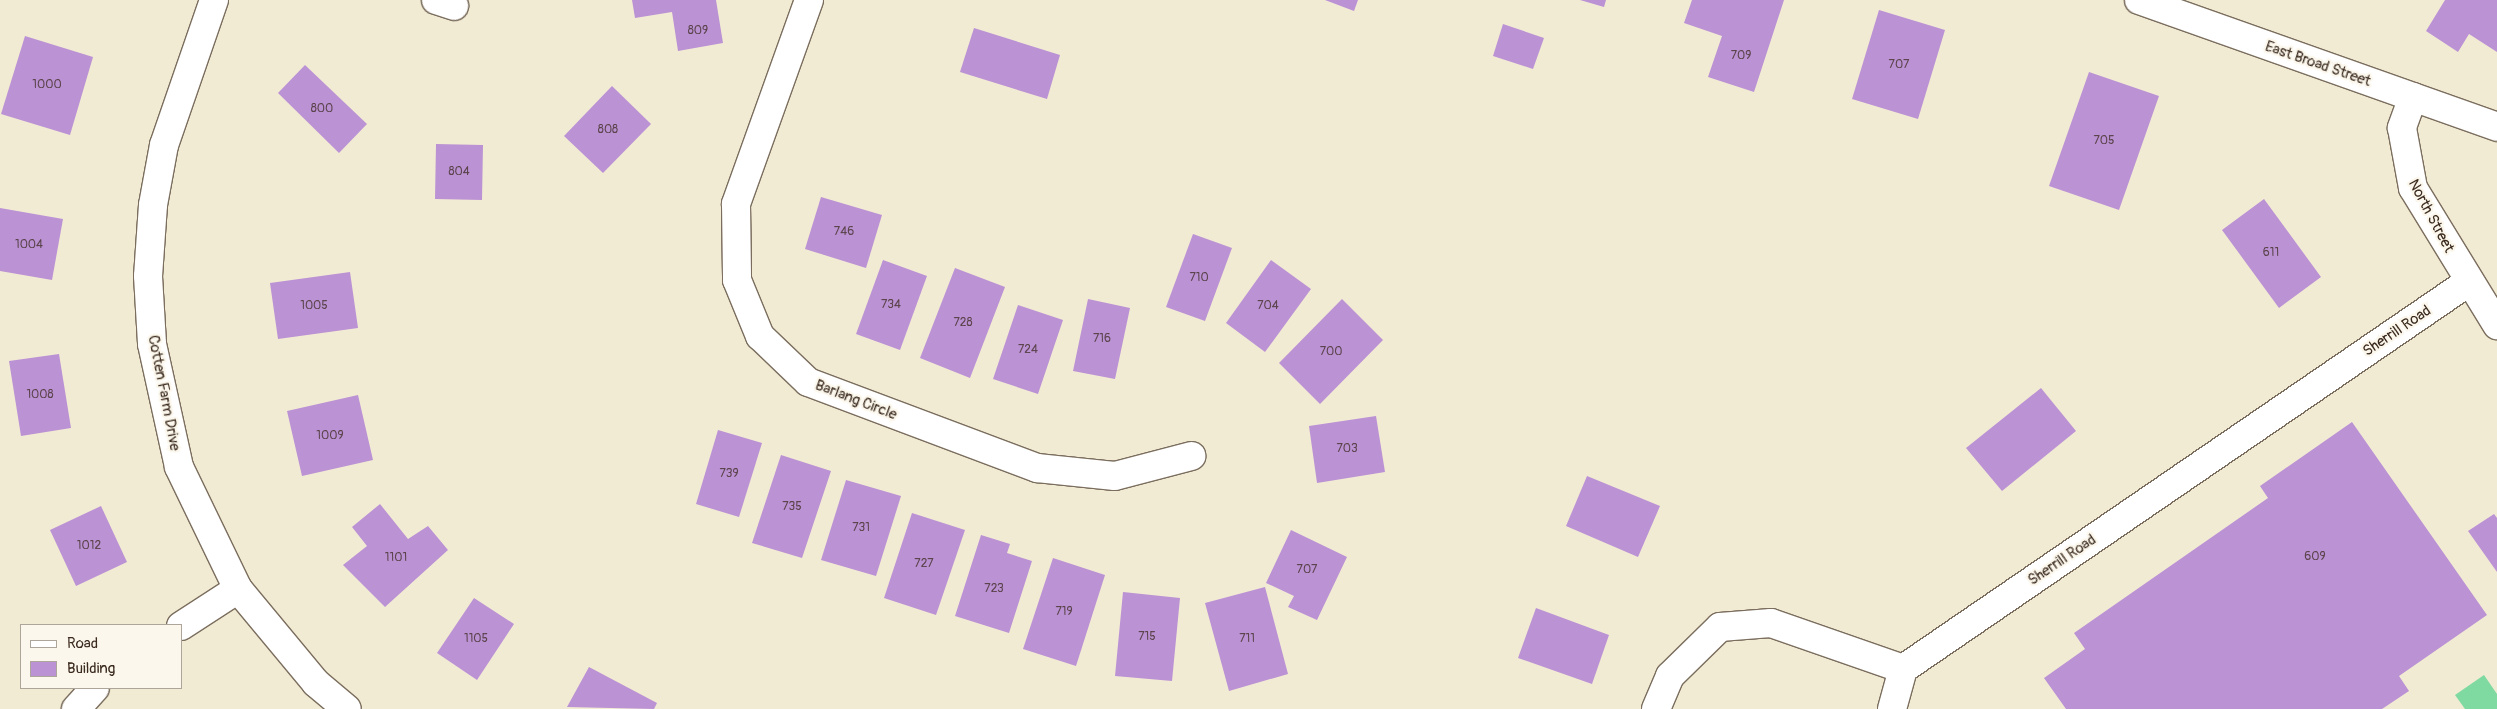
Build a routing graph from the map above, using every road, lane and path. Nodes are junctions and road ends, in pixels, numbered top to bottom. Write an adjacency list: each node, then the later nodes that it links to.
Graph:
1 (214, 0): 9 (street, Cotten Farm Drive)
2 (809, 0): 8 (street, Barlang Circle)
3 (2138, 0): 4 (street, East Broad Street)
4 (2413, 97): 5 (street, East Broad Street); 6 (street, North Street)
5 (2497, 127)
6 (2467, 283): 7 (street, North Street); 11 (street, Sherrill Road)
7 (2497, 325)
8 (1191, 456)
9 (238, 589): 10 (street); 14 (street, Cotten Farm Drive)
10 (182, 625)
11 (1903, 669): 15 (street); 16 (street)
12 (94, 689): 13 (street)
13 (76, 709)
14 (348, 709)
15 (1656, 709)
16 (1892, 709)

